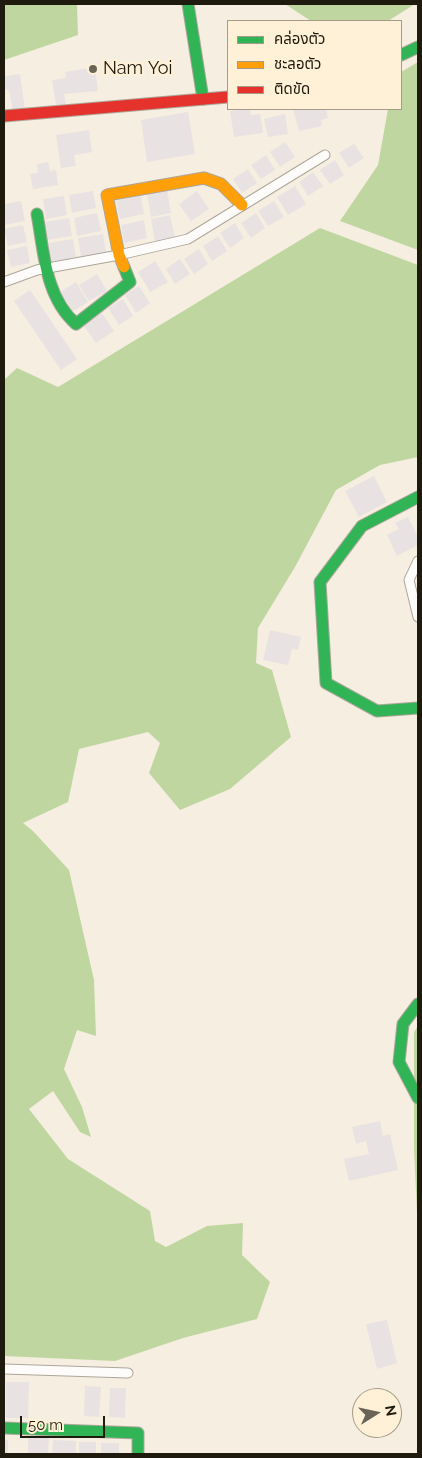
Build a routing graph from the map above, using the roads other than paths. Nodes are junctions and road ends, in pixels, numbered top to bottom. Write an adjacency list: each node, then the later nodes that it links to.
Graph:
1 (188, 4): 5 (street)
2 (418, 47): 3 (street)
3 (402, 55)
4 (227, 97): 5 (street)
5 (203, 99): 6 (street)
6 (4, 116)
7 (325, 156): 8 (street)
8 (242, 205): 10 (street); 10 (street)
9 (37, 214): 11 (street)
10 (119, 255): 11 (street); 11 (street)
11 (47, 269): 12 (street)
12 (4, 282)
13 (418, 497): 16 (street)
14 (418, 561): 15 (street)
15 (418, 617)
16 (418, 708)
17 (418, 1004): 18 (street)
18 (418, 1098)
19 (4, 1369): 20 (street)
20 (128, 1372)
21 (4, 1428): 22 (street)
22 (138, 1454)

